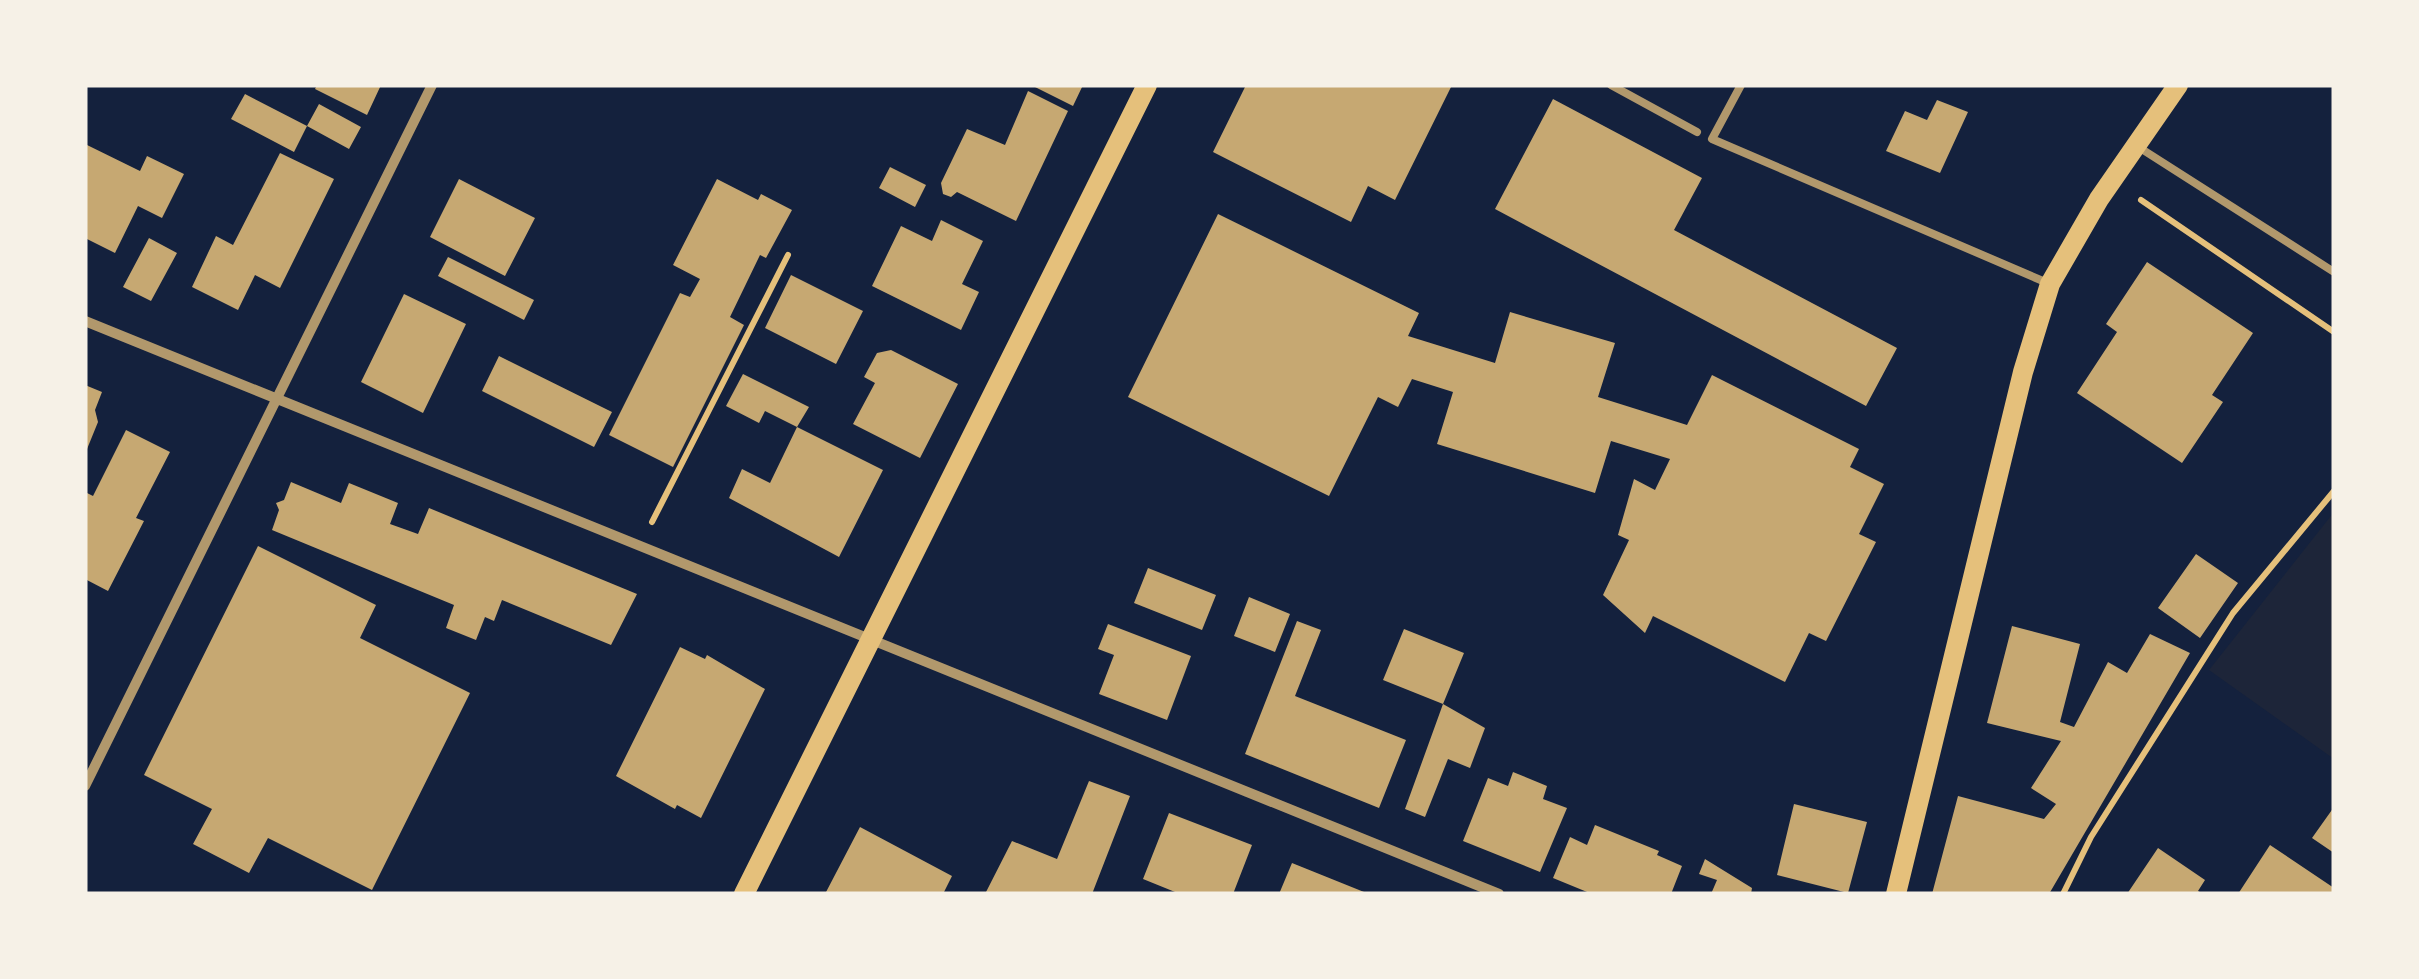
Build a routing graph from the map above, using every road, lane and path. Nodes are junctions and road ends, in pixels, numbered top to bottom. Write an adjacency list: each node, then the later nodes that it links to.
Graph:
1 (432, 85): 14 (street)
2 (1147, 85): 17 (main road)
3 (1610, 85): 6 (lane)
4 (1741, 85): 11 (lane)
5 (2178, 85): 7 (main road)
6 (1698, 132)
7 (2136, 146): 8 (main road); 10 (lane)
8 (2112, 180): 11 (main road); 13 (path)
9 (788, 255): 16 (path)
10 (2334, 272)
11 (2050, 284): 21 (main road)
12 (85, 321): 14 (street)
13 (2334, 332)
14 (273, 400): 16 (street); 18 (street)
15 (2334, 490): 22 (path)
16 (640, 545): 17 (street)
17 (873, 638): 19 (main road); 20 (street)
18 (85, 786)
19 (744, 894)
20 (1499, 894)
21 (1896, 894)
22 (2063, 894)

